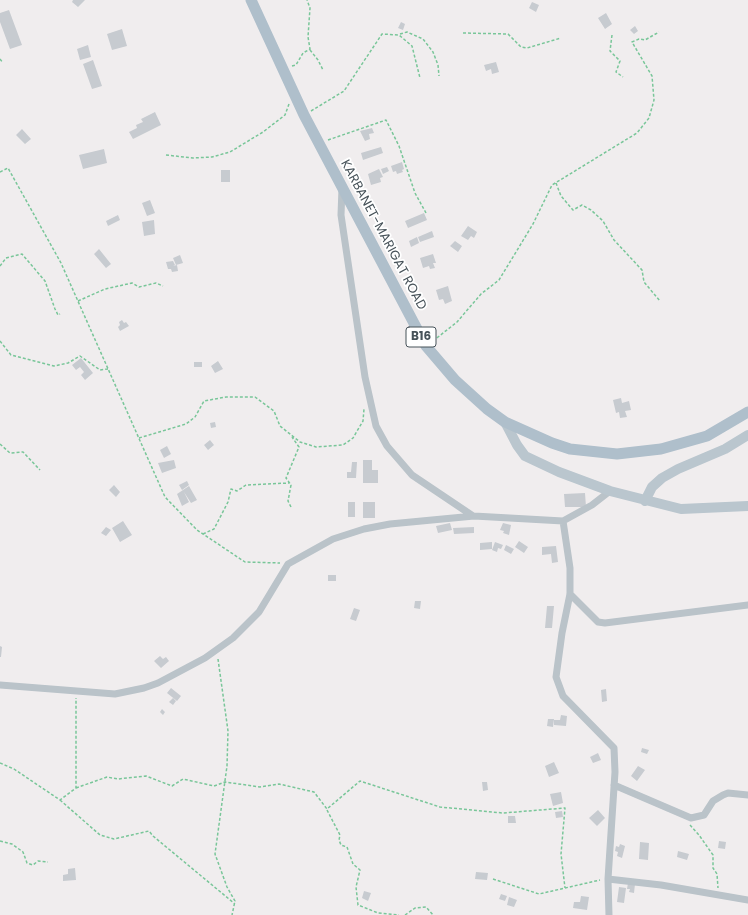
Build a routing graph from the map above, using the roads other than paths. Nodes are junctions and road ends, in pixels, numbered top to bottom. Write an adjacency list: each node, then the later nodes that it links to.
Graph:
1 (251, 0): 2 (main road, KARBANET-MARIGAT ROAD / B16)
2 (342, 184): 4 (main road, KARBANET-MARIGAT ROAD / B16); 9 (street)
3 (748, 412): 4 (main road, KARBANET-MARIGAT ROAD / B16)
4 (505, 422): 6 (street)
5 (748, 435): 7 (street)
6 (610, 491): 7 (street); 10 (street)
7 (645, 501): 8 (street)
8 (748, 506)
9 (474, 516): 10 (street); 13 (street)
10 (563, 521): 11 (street)
11 (570, 594): 12 (street); 14 (street)
12 (748, 604)
13 (0, 685)
14 (614, 785): 15 (street); 16 (street)
15 (748, 795)
16 (608, 878): 17 (street); 18 (street)
17 (748, 900)
18 (609, 915)

